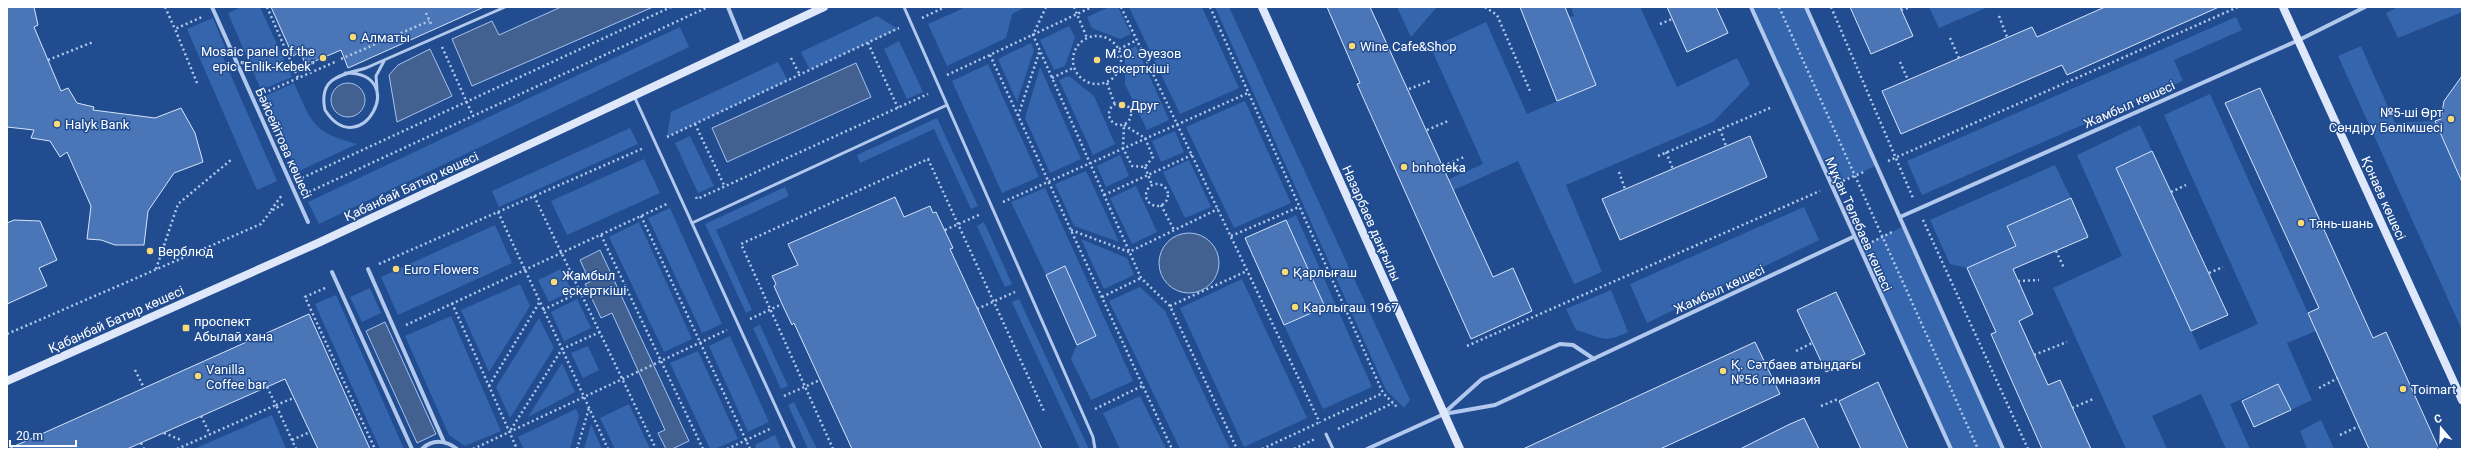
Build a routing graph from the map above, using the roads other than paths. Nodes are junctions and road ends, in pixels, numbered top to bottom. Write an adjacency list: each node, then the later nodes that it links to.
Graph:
1 (212, 7): 19 (street, Бәйсейітова көшесі)
2 (505, 7): 13 (lane)
3 (728, 7): 12 (street)
4 (824, 7): 12 (street, Қабанбай Батыр көшесі)
5 (904, 7): 17 (lane)
6 (1262, 7): 27 (street, Назарбаев даңғылы)
7 (1751, 7): 21 (street, Мұқан Төлебаев көшесі)
8 (1806, 7): 18 (street)
9 (2283, 7): 11 (street, Қонаев көшесі)
10 (2365, 7): 11 (street, Жамбыл көшесі)
11 (2299, 40): 18 (street, Жамбыл көшесі); 26 (street, Қонаев көшесі)
12 (744, 45): 16 (street, Қабанбай Батыр көшесі)
13 (394, 55): 14 (lane); 15 (lane)
14 (345, 73): 15 (lane); 15 (lane)
15 (378, 95)
16 (633, 95): 20 (lane); 25 (street, Қабанбай Батыр көшесі)
17 (947, 105): 20 (lane); 34 (lane)
18 (1900, 217): 39 (street)
19 (308, 222)
20 (692, 223): 33 (lane)
21 (1853, 238): 24 (street, Жамбыл көшесі); 38 (street, Мұқан Төлебаев көшесі)
22 (368, 269): 29 (street)
23 (332, 272): 30 (street)
24 (1594, 359): 27 (street, Жамбыл көшесі); 27 (street, Жамбыл көшесі)
25 (7, 381)
26 (2462, 400)
27 (1444, 414): 36 (street, Жамбыл көшесі); 37 (street, Назарбаев даңғылы)
28 (1326, 434): 35 (lane)
29 (444, 442): 31 (street); 32 (street)
30 (412, 449)
31 (422, 449)
32 (457, 449)
33 (795, 449)
34 (1095, 449)
35 (1333, 449)
36 (1367, 449)
37 (1460, 449)
38 (1951, 449)
39 (2003, 449)

